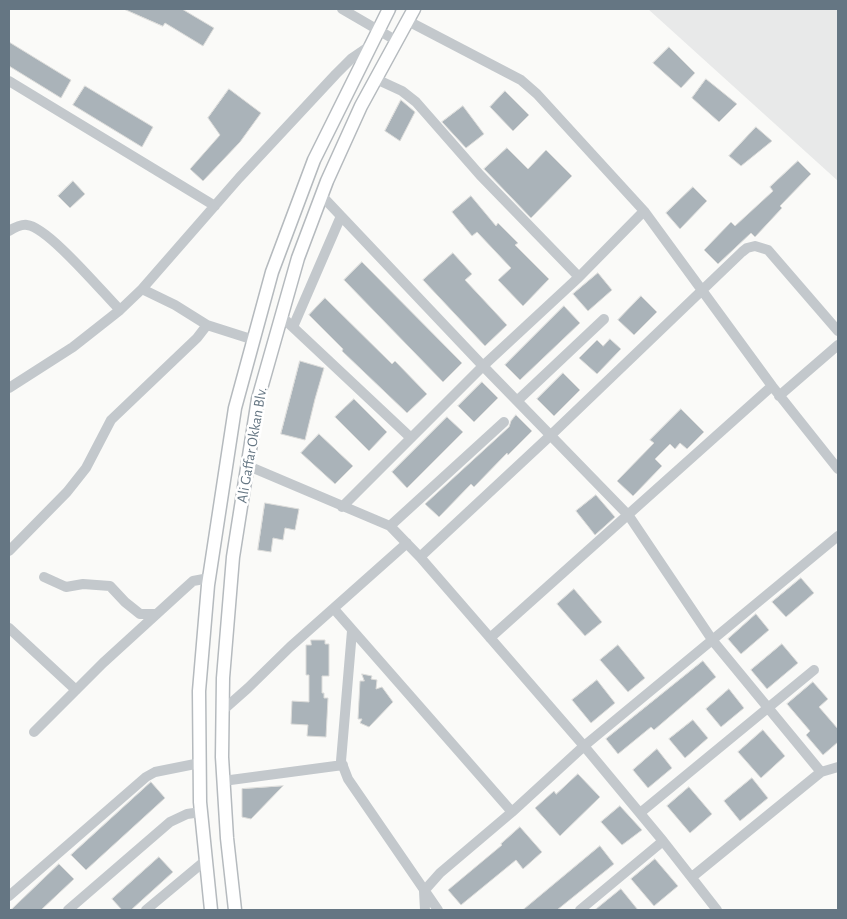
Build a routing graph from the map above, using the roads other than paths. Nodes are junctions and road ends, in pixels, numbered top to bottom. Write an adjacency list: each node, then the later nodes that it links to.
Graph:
1 (342, 9): 5 (street)
2 (389, 9): 5 (main road, Ali Gaffar Okkan Blv.)
3 (414, 9): 4 (main road, Ali Gaffar Okkan Blv.)
4 (408, 20): 6 (main road, Ali Gaffar Okkan Blv.); 12 (street)
5 (378, 29): 6 (street); 7 (main road, Ali Gaffar Okkan Blv.)
6 (397, 41): 8 (main road, Ali Gaffar Okkan Blv.)
7 (370, 46): 11 (street); 24 (main road, Ali Gaffar Okkan Blv.)
8 (376, 79): 10 (main road, Ali Gaffar Okkan Blv.); 15 (street)
9 (9, 81): 11 (street)
10 (322, 196): 13 (street); 19 (main road, Ali Gaffar Okkan Blv.)
11 (215, 206): 16 (street)
12 (644, 212): 15 (street); 17 (street)
13 (341, 216): 22 (street); 26 (street)
14 (9, 231): 18 (street)
15 (579, 277): 26 (street)
16 (142, 289): 18 (street); 21 (street)
17 (701, 290): 23 (street); 27 (street); 32 (street)
18 (120, 310): 28 (street)
19 (281, 316): 22 (street); 34 (main road, Ali Gaffar Okkan Blv.)
20 (604, 319): 30 (street)
21 (207, 325): 24 (street); 41 (street)
22 (294, 327): 33 (street)
23 (838, 331)
24 (254, 340): 44 (main road, Ali Gaffar Okkan Blv.)
25 (838, 345): 29 (street)
26 (483, 366): 30 (street); 33 (street)
27 (772, 386): 29 (street); 37 (street)
28 (9, 388)
29 (779, 396): 35 (street)
30 (517, 401): 32 (street)
31 (504, 422): 38 (street)
32 (551, 435): 37 (street); 42 (street)
33 (411, 438): 36 (street)
34 (246, 465): 36 (street); 54 (main road, Ali Gaffar Okkan Blv.)
35 (838, 469)
36 (342, 507): 38 (street)
37 (629, 516): 49 (street); 50 (street)
38 (390, 526): 40 (street)
39 (838, 536): 50 (street)
40 (407, 543): 42 (street); 45 (street)
41 (9, 551)
42 (420, 557): 49 (street)
43 (44, 577): 46 (street)
44 (209, 578): 46 (street); 57 (main road, Ali Gaffar Okkan Blv.)
45 (334, 609): 48 (street); 54 (street)
46 (156, 614): 52 (street)
47 (9, 628): 52 (street)
48 (352, 631): 58 (street); 63 (street)
49 (490, 638): 56 (street)
50 (713, 641): 53 (street); 56 (street)
51 (814, 670): 53 (street)
52 (76, 690): 55 (street)
53 (768, 708): 60 (street); 64 (street)
54 (222, 711): 61 (main road, Ali Gaffar Okkan Blv.)
55 (34, 732)
56 (584, 746): 63 (street); 64 (street)
57 (200, 763): 62 (main road, Ali Gaffar Okkan Blv.); 69 (street)
58 (343, 765): 61 (street); 68 (street)
59 (838, 766): 60 (street)
60 (821, 772): 67 (street)
61 (223, 781): 73 (main road, Ali Gaffar Okkan Blv.)
62 (201, 812): 66 (main road, Ali Gaffar Okkan Blv.); 70 (street)
63 (512, 812): 68 (street)
64 (640, 813): 65 (street)
65 (663, 841): 67 (street); 76 (street)
66 (206, 860): 71 (street); 72 (main road, Ali Gaffar Okkan Blv.)
67 (692, 877): 77 (street)
68 (424, 891): 74 (street); 75 (street)
69 (9, 896)
70 (68, 910)
71 (146, 910)
72 (211, 910)
73 (235, 910)
74 (425, 910)
75 (438, 910)
76 (580, 910)
77 (717, 910)

